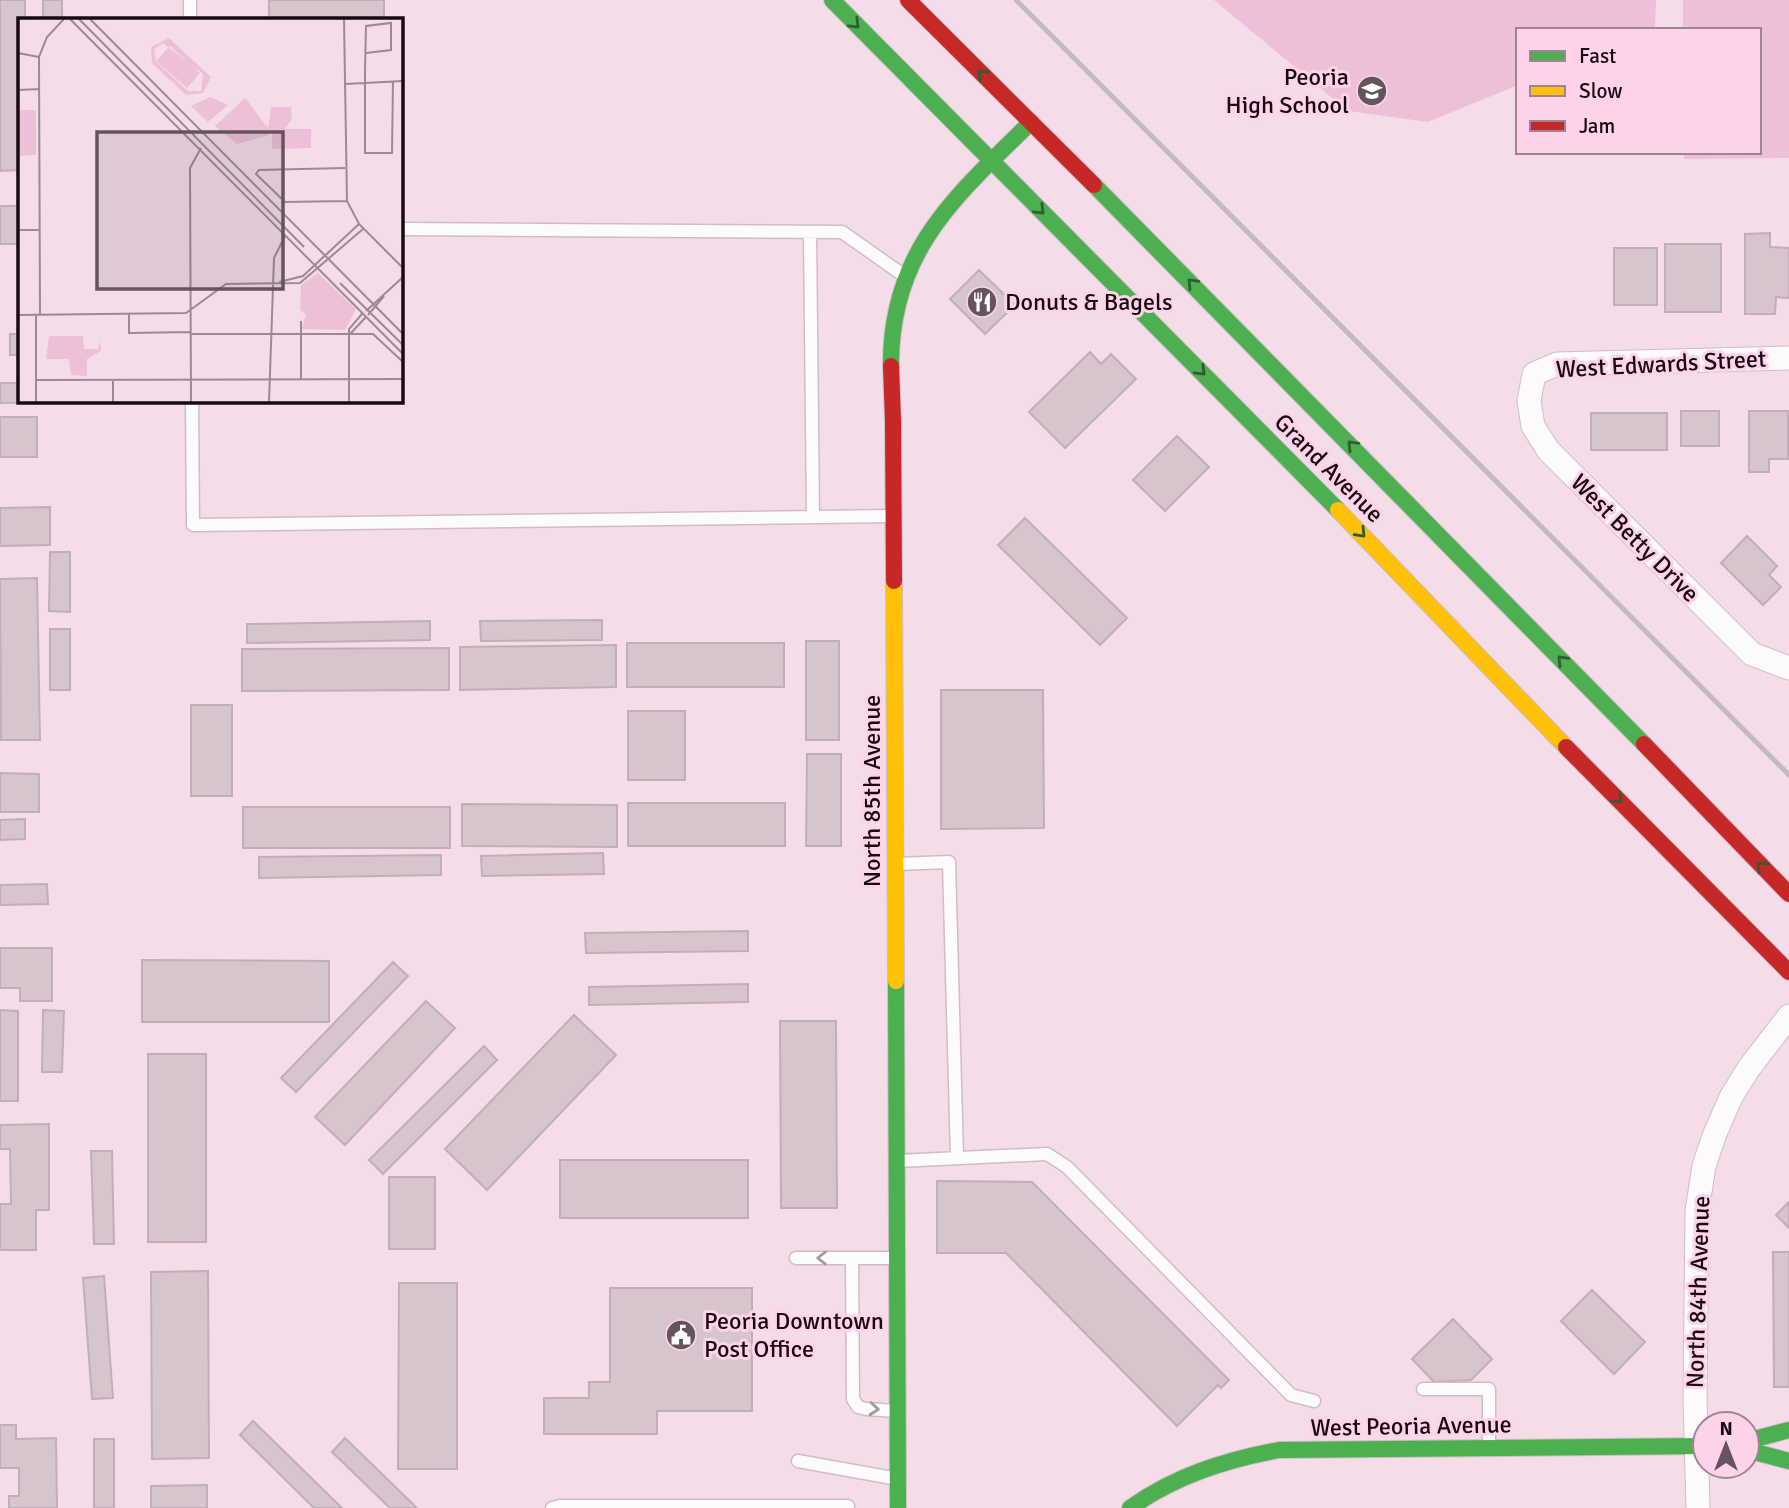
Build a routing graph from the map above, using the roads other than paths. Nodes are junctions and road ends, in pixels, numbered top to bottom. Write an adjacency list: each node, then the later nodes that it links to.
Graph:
1 (190, 0): 4 (lane)
2 (832, 0): 6 (main road, Grand Avenue, one-way to 6)
3 (908, 0): 5 (main road, Grand Avenue, one-way to 3)
4 (190, 18)
5 (1031, 122): 6 (main road, North 85th Avenue); 17 (main road, Grand Avenue, one-way to 5)
6 (992, 161): 9 (main road, North 85th Avenue); 18 (main road, Grand Avenue, one-way to 18)
7 (402, 229): 8 (lane)
8 (810, 233): 9 (lane); 14 (lane)
9 (906, 277): 13 (main road, North 85th Avenue)
10 (1789, 358): 11 (street, West Edwards Street)
11 (1534, 374): 15 (street, West Betty Drive)
12 (192, 402): 14 (lane)
13 (894, 516): 14 (lane); 16 (main road, North 85th Avenue)
14 (813, 517)
15 (1789, 668)
16 (895, 864): 20 (lane); 21 (main road, North 85th Avenue)
17 (1789, 894)
18 (1789, 972)
19 (1789, 1016): 27 (street, North 84th Avenue)
20 (957, 1158): 21 (lane); 26 (lane)
21 (897, 1161): 24 (main road, North 85th Avenue)
22 (796, 1258): 23 (lane, one-way to 22)
23 (852, 1258): 24 (lane); 28 (lane, one-way to 28)
24 (897, 1258): 28 (main road, North 85th Avenue)
25 (1423, 1389): 32 (lane)
26 (1314, 1401)
27 (1696, 1410)
28 (898, 1411): 36 (main road, North 85th Avenue)
29 (1789, 1430): 30 (main road)
30 (1761, 1437)
31 (1691, 1446): 32 (main road, West Peoria Avenue)
32 (1489, 1448): 41 (main road, West Peoria Avenue)
33 (1761, 1454): 35 (main road)
34 (798, 1461): 36 (lane)
35 (1789, 1461)
36 (898, 1479): 40 (main road, North 85th Avenue)
37 (1699, 1480): 42 (street, North 84th Avenue)
38 (848, 1507): 39 (lane)
39 (552, 1508)
40 (898, 1508)
41 (1130, 1508)
42 (1698, 1508)

